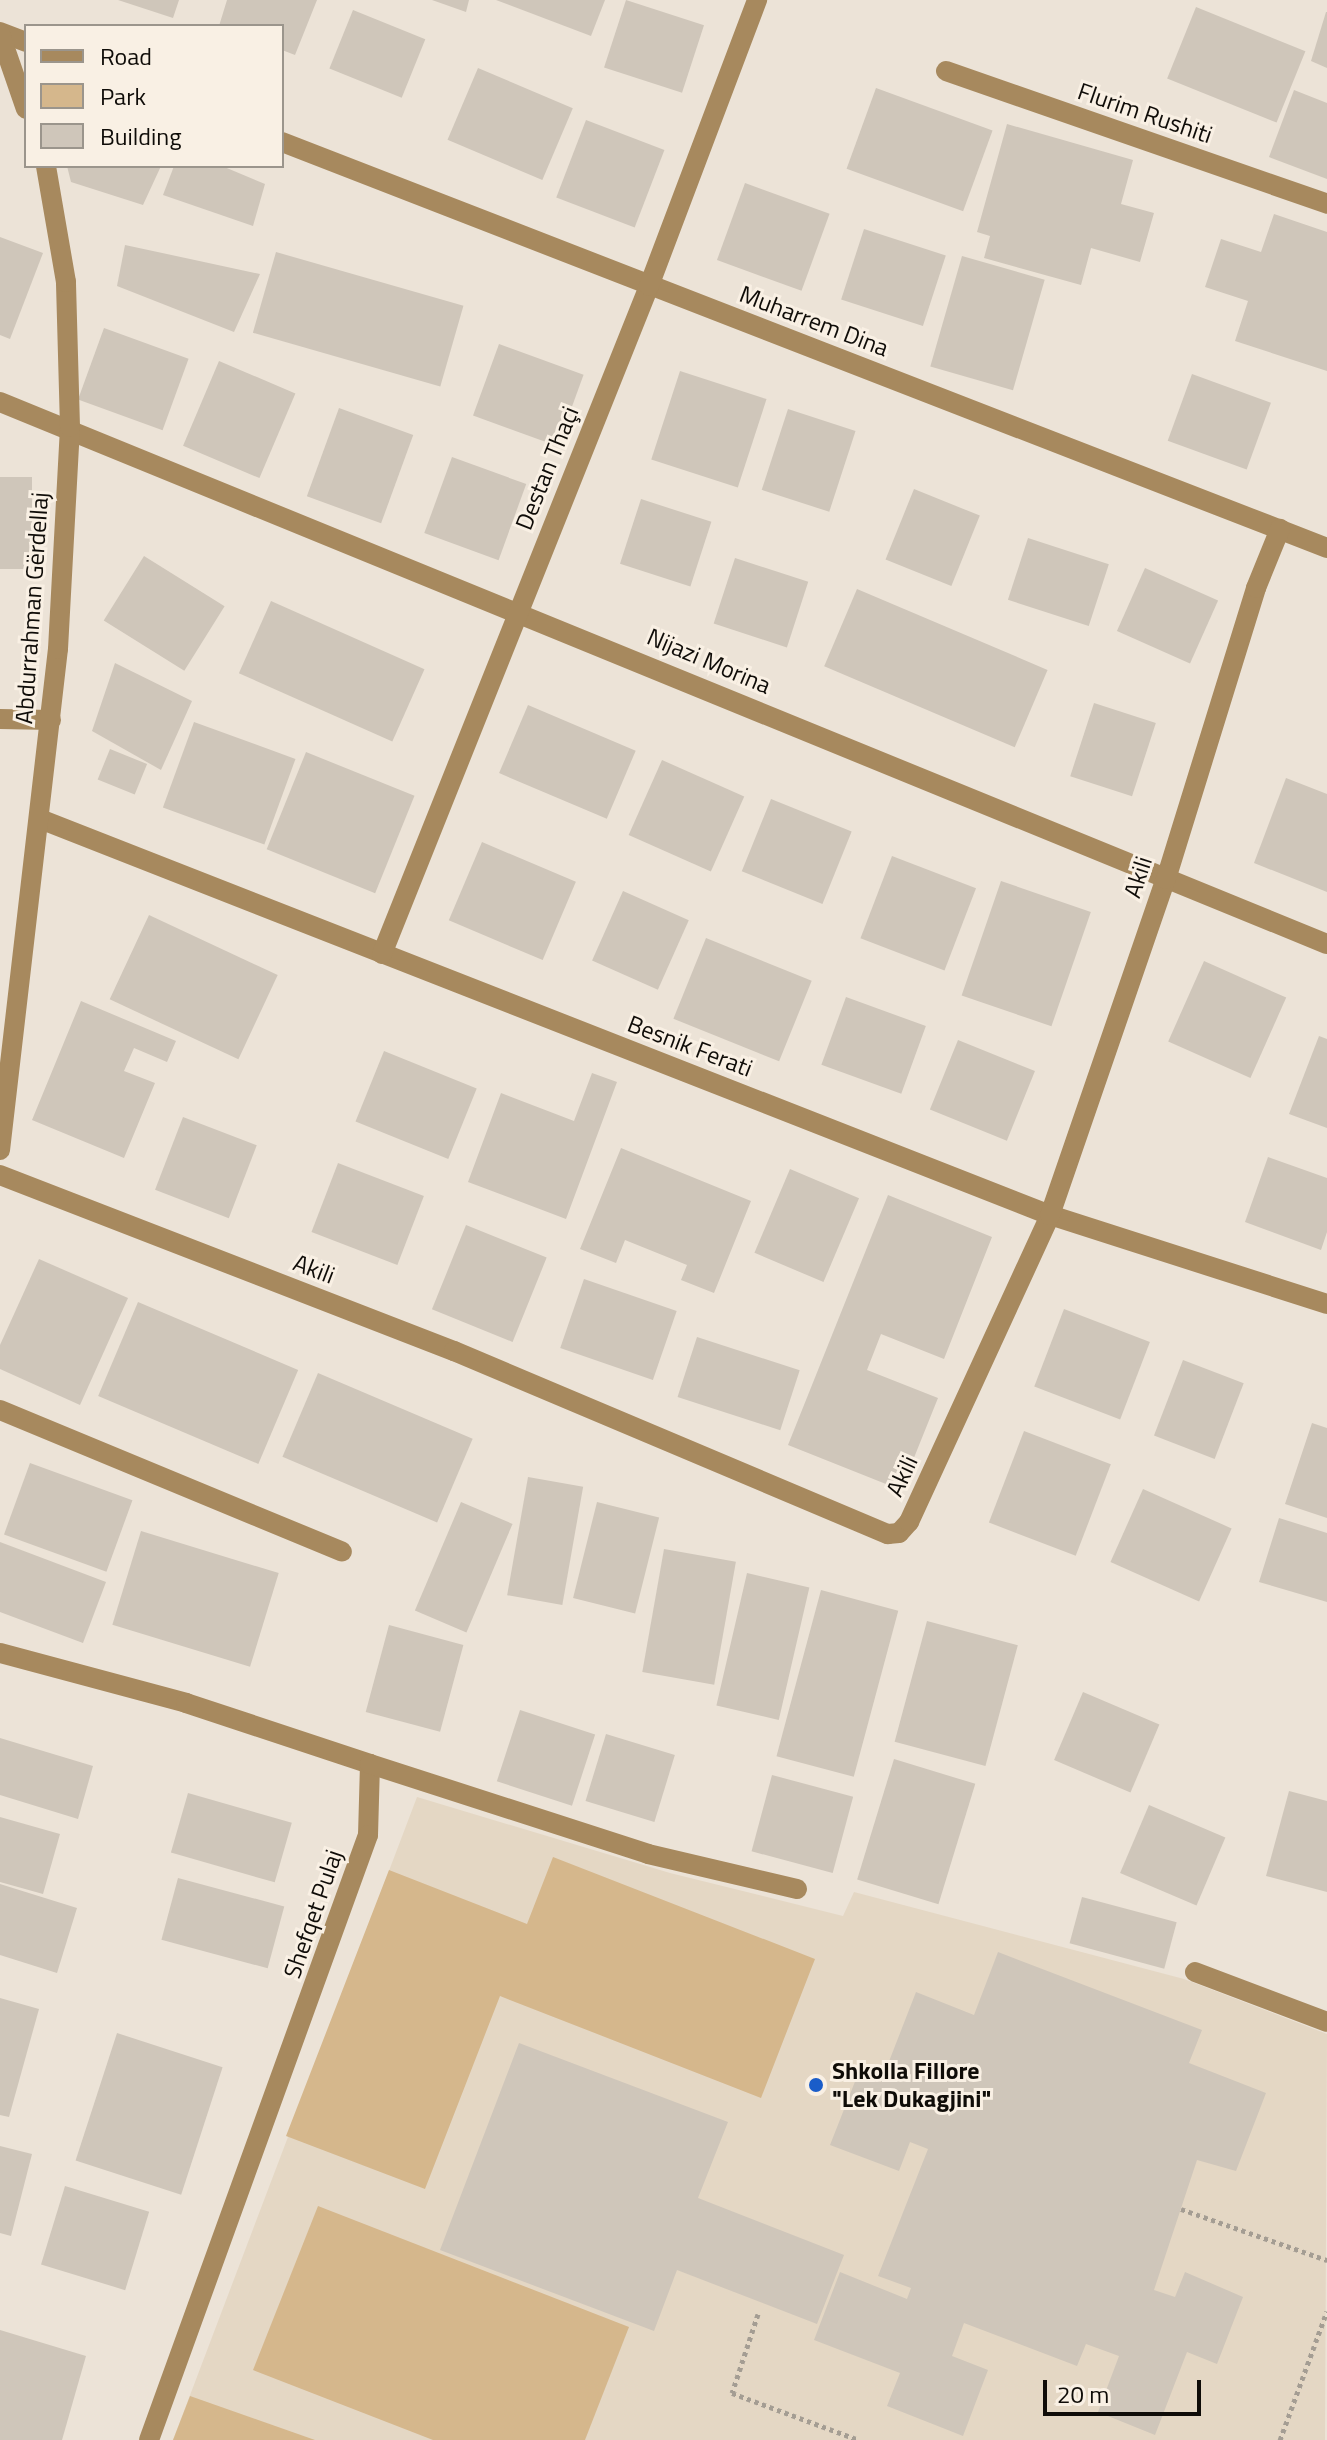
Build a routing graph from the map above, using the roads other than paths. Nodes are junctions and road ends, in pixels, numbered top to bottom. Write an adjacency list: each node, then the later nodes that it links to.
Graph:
1 (757, 0): 9 (street, Destan Thaçi)
2 (0, 33): 3 (street); 5 (street)
3 (24, 41)
4 (946, 71): 8 (street, Flurim Rushiti)
5 (24, 103)
6 (284, 143): 9 (street, Muharrem Dina)
7 (46, 168): 11 (street, Abdurrahman Gërdellaj)
8 (1327, 204)
9 (649, 286): 12 (street, Muharrem Dina); 14 (street, Destan Thaçi)
10 (0, 402): 11 (street, Nijazi Morina)
11 (70, 427): 14 (street, Nijazi Morina); 16 (street, Abdurrahman Gërdellaj)
12 (1280, 529): 13 (street, Muharrem Dina); 18 (street, Akili)
13 (1327, 548)
14 (517, 610): 18 (street, Nijazi Morina); 20 (street, Destan Thaçi)
15 (0, 719): 16 (street)
16 (51, 720): 17 (street, Abdurrahman Gërdellaj)
17 (40, 819): 20 (street, Besnik Ferati); 21 (street, Abdurrahman Gërdellaj)
18 (1166, 879): 19 (street, Nijazi Morina); 23 (street, Akili)
19 (1327, 944)
20 (382, 954): 23 (street, Besnik Ferati)
21 (0, 1150)
22 (0, 1175): 23 (street, Akili)
23 (1050, 1215): 24 (street, Besnik Ferati)
24 (1327, 1304)
25 (0, 1410): 26 (street)
26 (342, 1552)
27 (0, 1653): 28 (street)
28 (370, 1764): 29 (street); 32 (street, Shefqet Pulaj)
29 (797, 1889)
30 (1195, 1972): 31 (street)
31 (1327, 2022)
32 (149, 2440)

